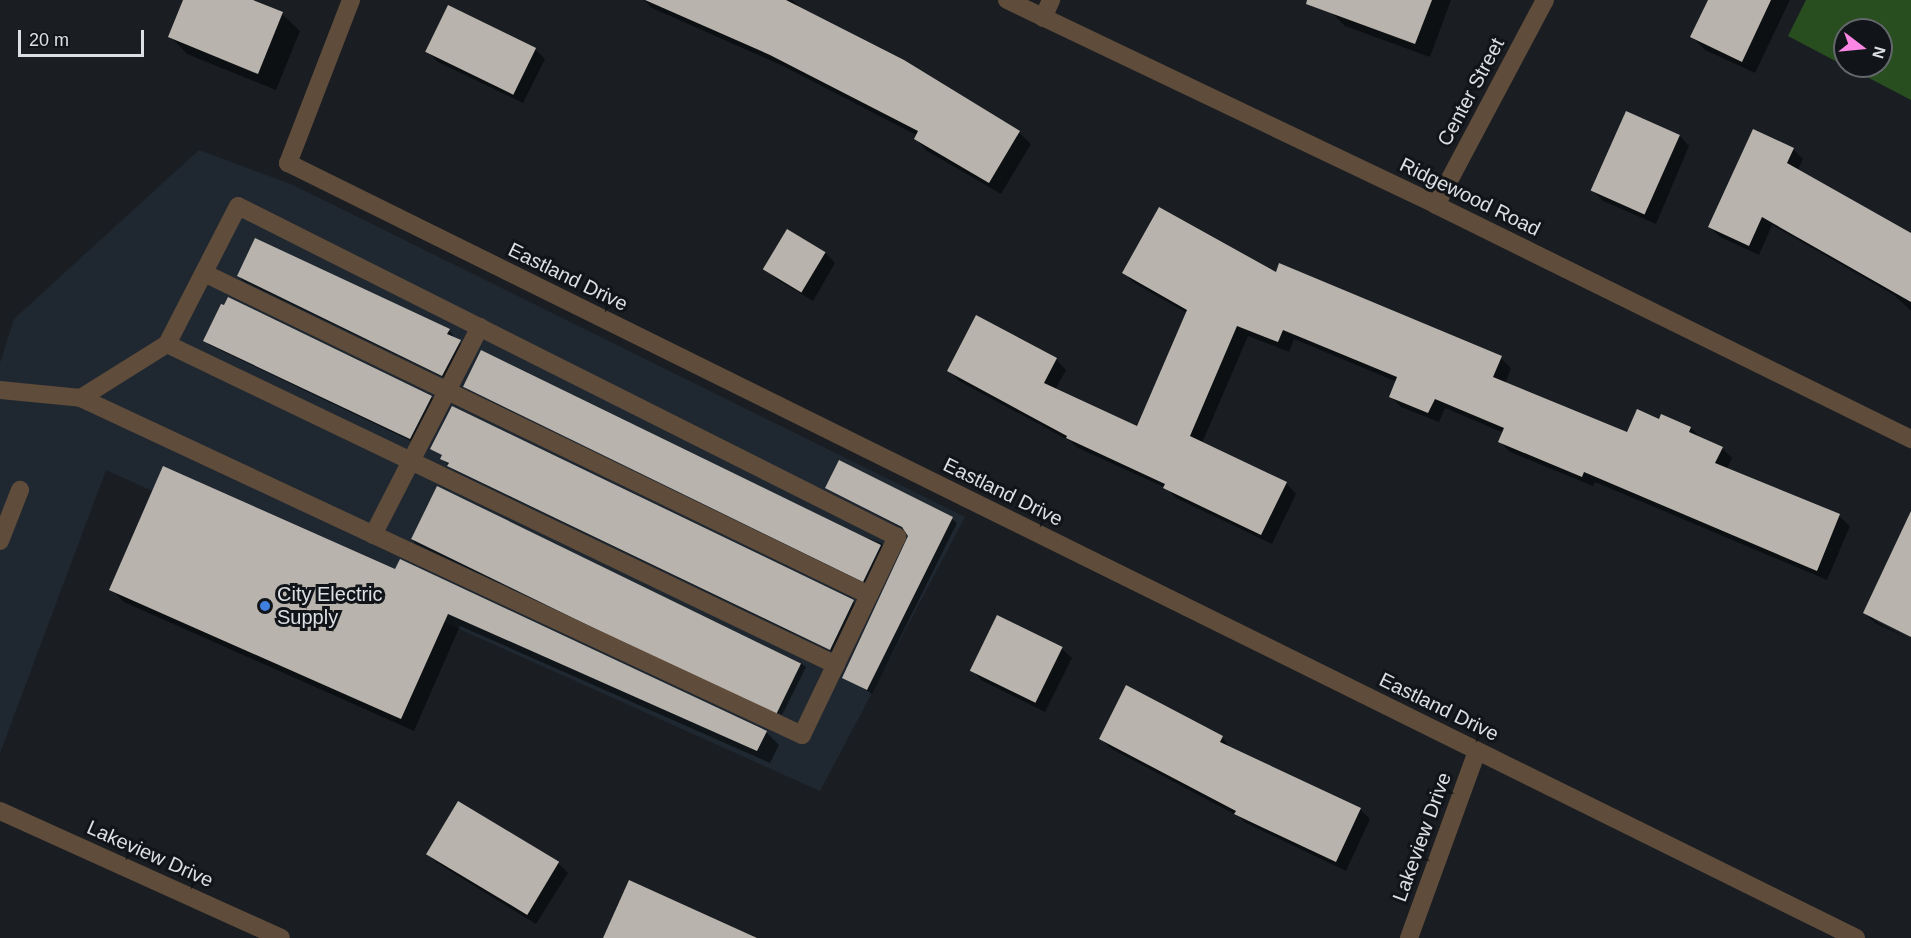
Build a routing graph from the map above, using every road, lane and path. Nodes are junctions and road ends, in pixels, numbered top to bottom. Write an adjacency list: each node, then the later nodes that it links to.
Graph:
1 (351, 0): 20 (street, Eastland Drive)
2 (1007, 0): 5 (street, Ridgewood Road)
3 (1051, 0): 5 (street)
4 (1545, 0): 6 (street, Center Street)
5 (1043, 18): 6 (street, Ridgewood Road)
6 (1436, 205): 13 (street, Ridgewood Road)
7 (204, 273): 8 (street); 9 (street); 11 (street)
8 (480, 327): 11 (street); 18 (street)
9 (166, 344): 12 (street); 14 (street)
10 (0, 390): 12 (street)
11 (448, 391): 14 (street); 18 (street)
12 (81, 398): 16 (street)
13 (1911, 439)
14 (412, 462): 16 (street); 19 (street)
15 (20, 489): 17 (street)
16 (373, 535): 19 (street)
17 (0, 541)
18 (869, 595): 19 (street)
19 (836, 665)
20 (1477, 751): 23 (street, Lakeview Drive); 24 (street, Eastland Drive)
21 (0, 811): 22 (street, Lakeview Drive)
22 (281, 938)
23 (1410, 938)
24 (1856, 938)

